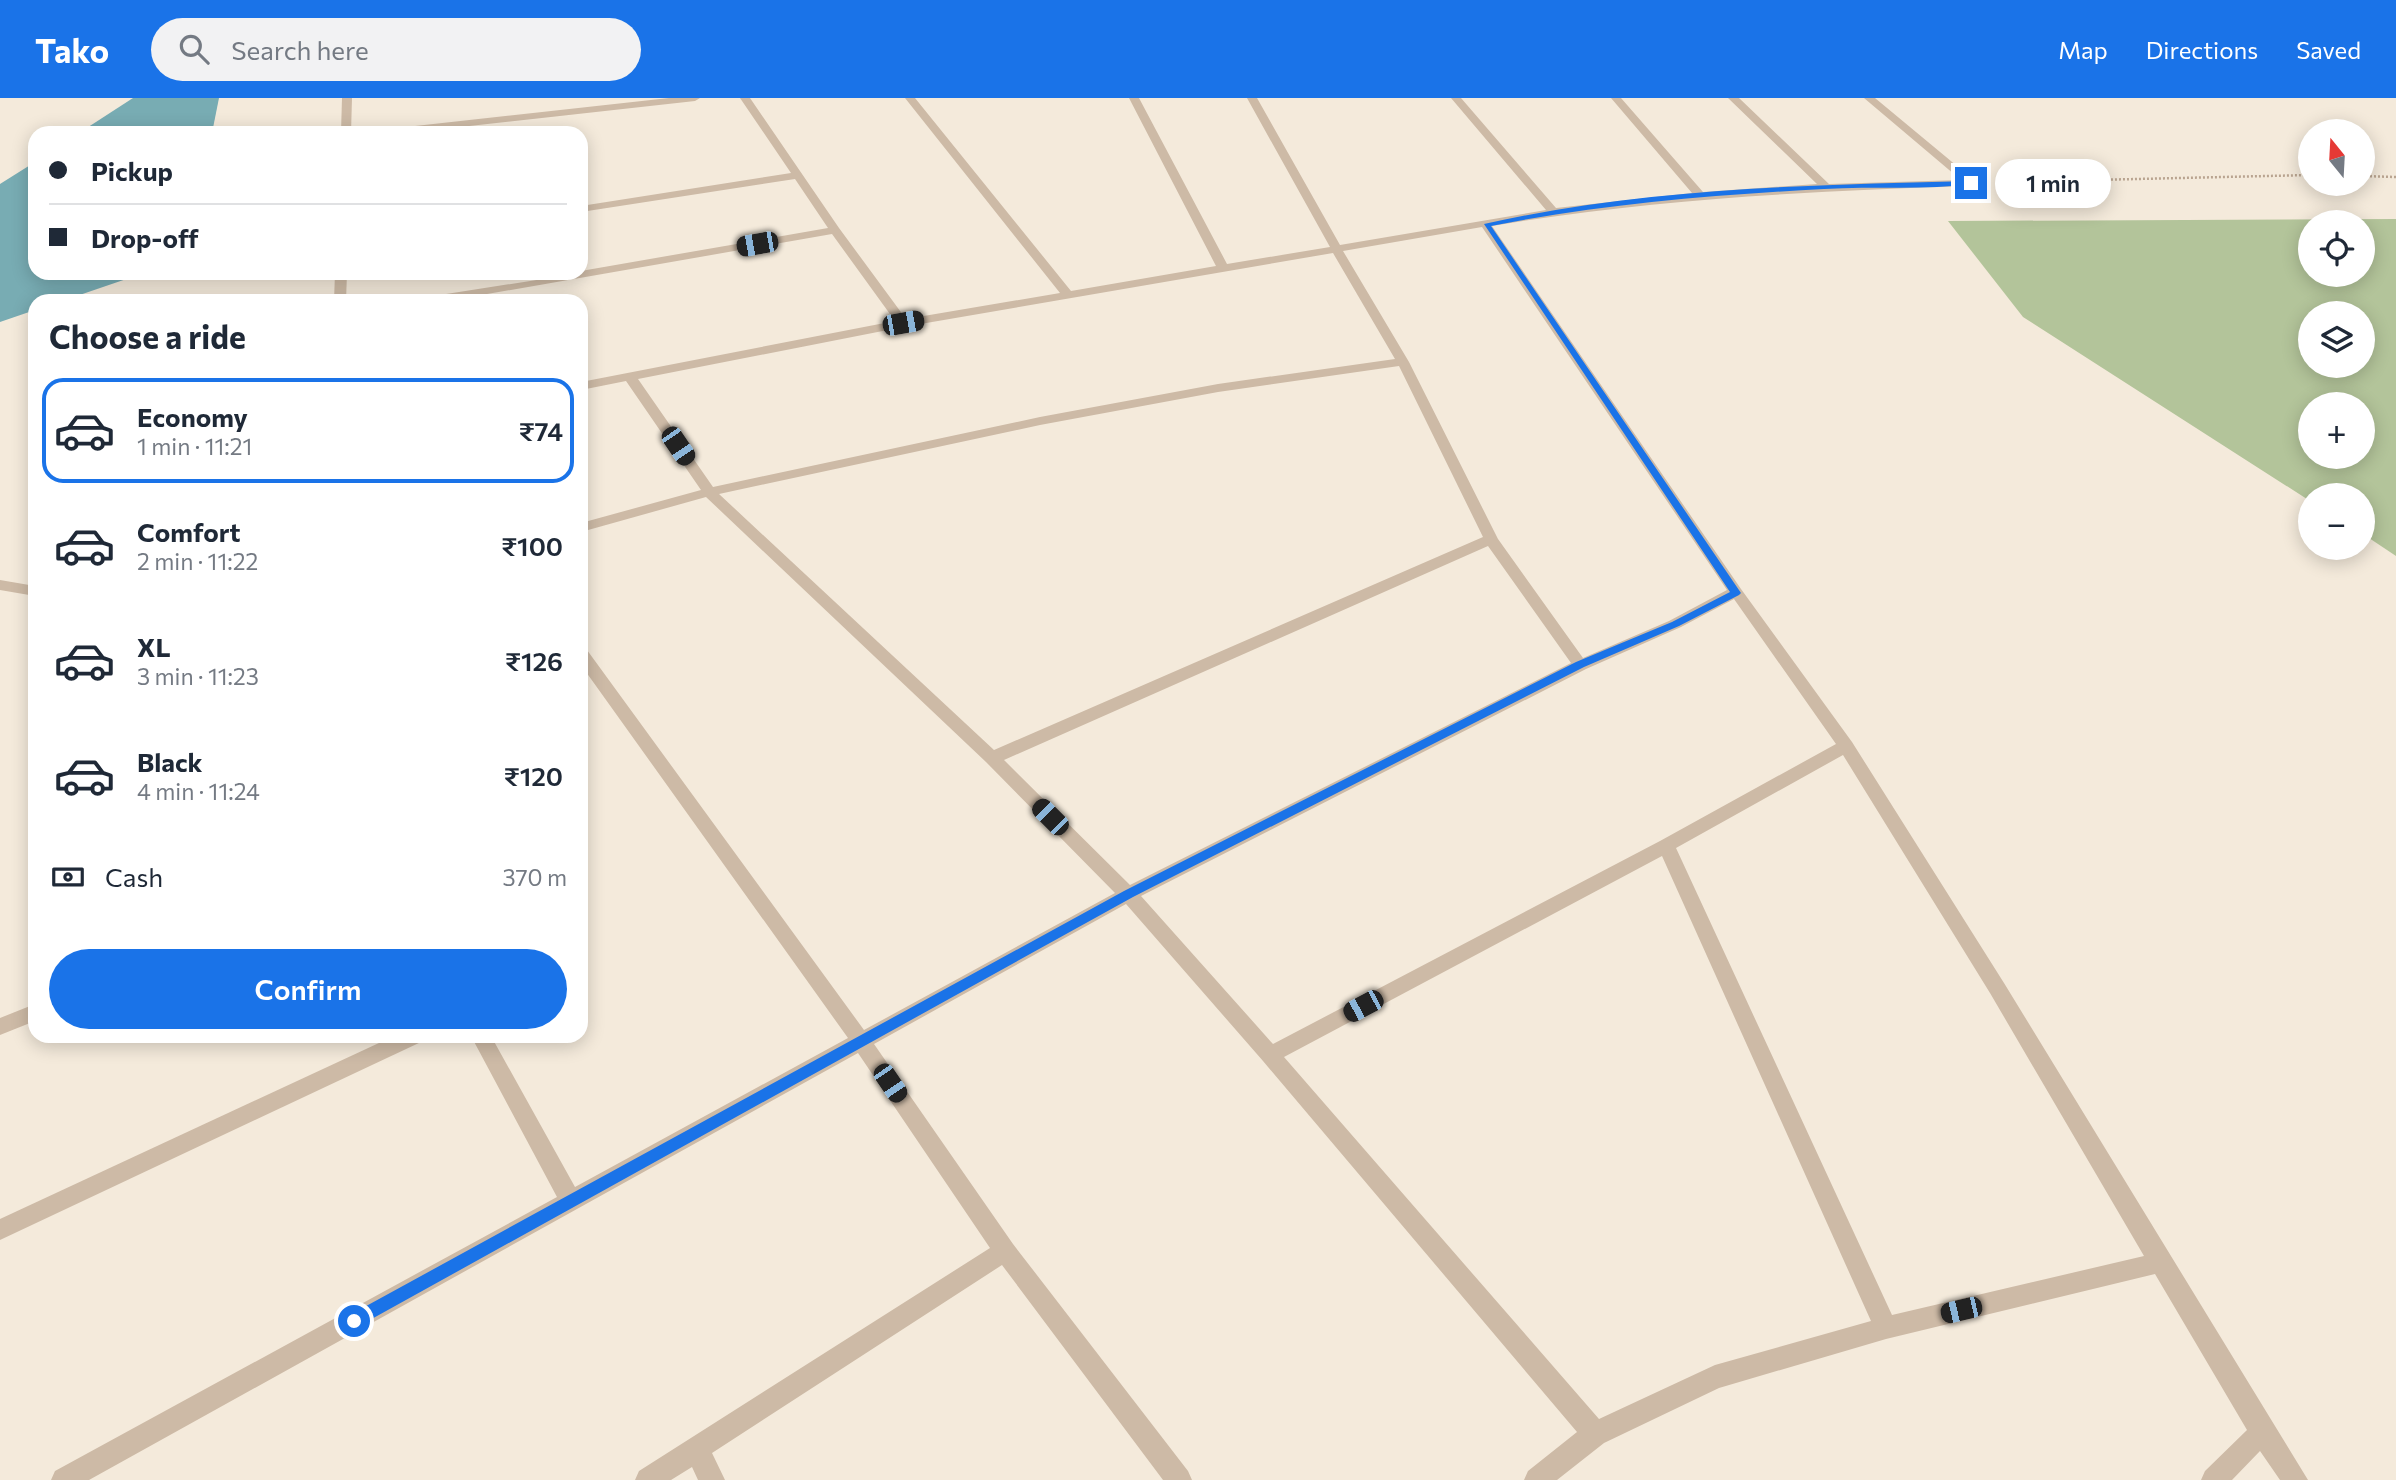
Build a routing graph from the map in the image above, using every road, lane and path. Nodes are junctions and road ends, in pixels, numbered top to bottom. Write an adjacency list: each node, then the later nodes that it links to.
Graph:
1 (347, 98): 12 (street)
2 (695, 98): 11 (street)
3 (745, 98): 15 (street)
4 (910, 98): 31 (street)
5 (1134, 98): 27 (street)
6 (1252, 98): 26 (street)
7 (1456, 98): 23 (street)
8 (1616, 98): 21 (street)
9 (1733, 98): 20 (street)
10 (1869, 98): 19 (street)
11 (510, 119): 13 (street); 14 (street)
12 (346, 126)
13 (444, 126)
14 (512, 126)
15 (799, 174): 22 (street); 25 (street)
16 (2298, 175): 19 (path)
17 (2375, 176): 18 (path)
18 (2396, 177)
19 (1971, 183): 20 (street)
20 (1826, 187): 21 (street)
21 (1700, 195): 23 (street)
22 (588, 208)
23 (1553, 212): 24 (street)
24 (1486, 225): 26 (street); 41 (street)
25 (835, 230): 28 (street); 32 (street)
26 (1337, 250): 27 (street); 33 (street)
27 (1223, 267): 31 (street)
28 (588, 270)
29 (533, 280): 30 (street)
30 (462, 294)
31 (1068, 295): 32 (street)
32 (903, 323): 34 (street)
33 (1403, 362): 36 (street); 38 (street)
34 (630, 377): 35 (street); 36 (street)
35 (588, 385)
36 (709, 492): 37 (street); 45 (street)
37 (588, 525)
38 (1491, 539): 43 (street); 45 (street)
39 (0, 585): 40 (street)
40 (28, 590)
41 (1736, 593): 43 (street); 44 (street)
42 (588, 663): 50 (street)
43 (1580, 665): 47 (street)
44 (1846, 746): 46 (street); 57 (street)
45 (992, 758): 47 (street)
46 (1666, 846): 53 (street); 58 (street)
47 (1128, 894): 50 (street); 53 (street)
48 (28, 1015): 49 (street)
49 (0, 1027)
50 (861, 1041): 54 (street); 56 (street)
51 (399, 1043): 55 (street)
52 (485, 1043): 54 (street)
53 (1270, 1055): 60 (street)
54 (571, 1201): 62 (street)
55 (0, 1230)
56 (1005, 1251): 61 (street); 65 (street)
57 (2162, 1262): 58 (street); 59 (street)
58 (1886, 1328): 60 (street)
59 (2262, 1432): 67 (street); 68 (street)
60 (1595, 1434): 66 (street)
61 (696, 1449): 63 (street); 64 (street)
62 (64, 1480)
63 (648, 1480)
64 (712, 1480)
65 (1179, 1480)
66 (1537, 1480)
67 (2214, 1480)
68 (2295, 1480)

